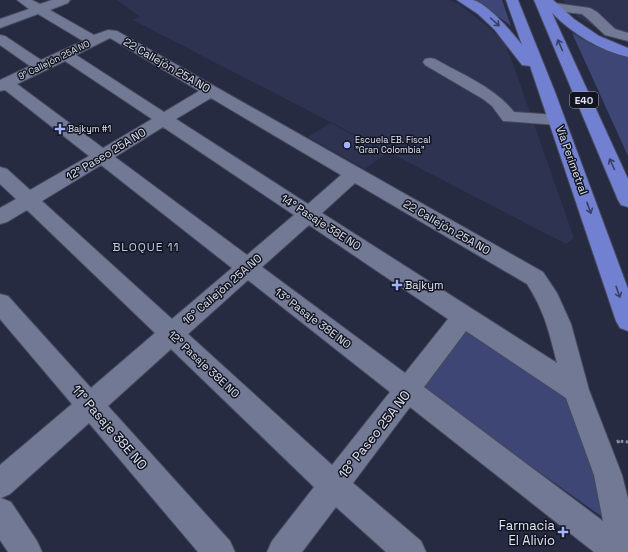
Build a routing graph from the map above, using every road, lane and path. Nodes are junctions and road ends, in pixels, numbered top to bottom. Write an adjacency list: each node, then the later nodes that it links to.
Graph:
1 (23, 0): 6 (street)
2 (64, 0): 6 (street)
3 (463, 0): 18 (highway, one-way to 18)
4 (512, 0): 18 (highway, Vía Perimetral / E40)
5 (547, 2): 9 (street); 12 (highway); 25 (highway, E40, one-way to 5)
6 (39, 9): 7 (street); 11 (street)
7 (0, 24)
8 (108, 34): 11 (street, 9° Callejón 25A NO); 17 (street, 22 Callejón 25A NO)
9 (628, 37)
10 (0, 39): 15 (street)
11 (94, 41): 13 (street, 9° Callejón 25A NO)
12 (628, 53)
13 (66, 54): 15 (street, 9° Callejón 25A NO); 19 (street, 14° Pasaje 38E NO)
14 (430, 62): 20 (street)
15 (41, 66): 16 (street, 9° Callejón 25A NO)
16 (3, 85): 21 (street, 13° Pasaje 38E NO)
17 (211, 91): 19 (street, 12° Paseo 25A NO); 23 (street, 22 Callejón 25A NO)
18 (547, 92): 20 (highway, Vía Perimetral / E40)
19 (164, 119): 21 (street, 12° Paseo 25A NO); 26 (street, 14° Pasaje 38E NO)
20 (557, 120): 31 (highway, Vía Perimetral / E40, one-way to 31)
21 (102, 156): 24 (street, 12° Paseo 25A NO); 28 (street, 13° Pasaje 38E NO)
22 (0, 172): 24 (street, 12° Pasaje 38E NO)
23 (354, 174): 26 (street, 16° Callejón 25A NO); 34 (street, 22 Callejón 25A NO)
24 (29, 200): 27 (street, 12° Paseo 25A NO); 32 (street, 12° Pasaje 38E NO)
25 (628, 200)
26 (308, 214): 28 (street, 16° Callejón 25A NO); 30 (street, 14° Pasaje 38E NO)
27 (0, 218)
28 (247, 267): 32 (street, 16° Callejón 25A NO); 33 (street, 13° Pasaje 38E NO)
29 (0, 303): 35 (street, 11° Pasaje 38E NO)
30 (464, 316): 33 (street, 18° Paseo 25A NO); 34 (street, 14° Pasaje 38E NO)
31 (628, 321)
32 (171, 334): 35 (street, 16° Callejón 25A NO); 39 (street, 12° Pasaje 38E NO)
33 (407, 390): 39 (street, 18° Paseo 25A NO); 45 (street, 13° Pasaje 38E NO)
34 (576, 390): 46 (street, 22 Callejón 25A NO)
35 (90, 405): 38 (street, 16° Callejón 25A NO); 42 (street, 11° Pasaje 38E NO)
36 (618, 441): 37 (path)
37 (628, 442)
38 (0, 484)
39 (334, 486): 43 (street, 18° Paseo 25A NO); 44 (street, 12° Pasaje 38E NO)
40 (0, 513): 41 (street)
41 (26, 552)
42 (219, 552)
43 (283, 552)
44 (410, 552)
45 (619, 552)
46 (625, 552)

